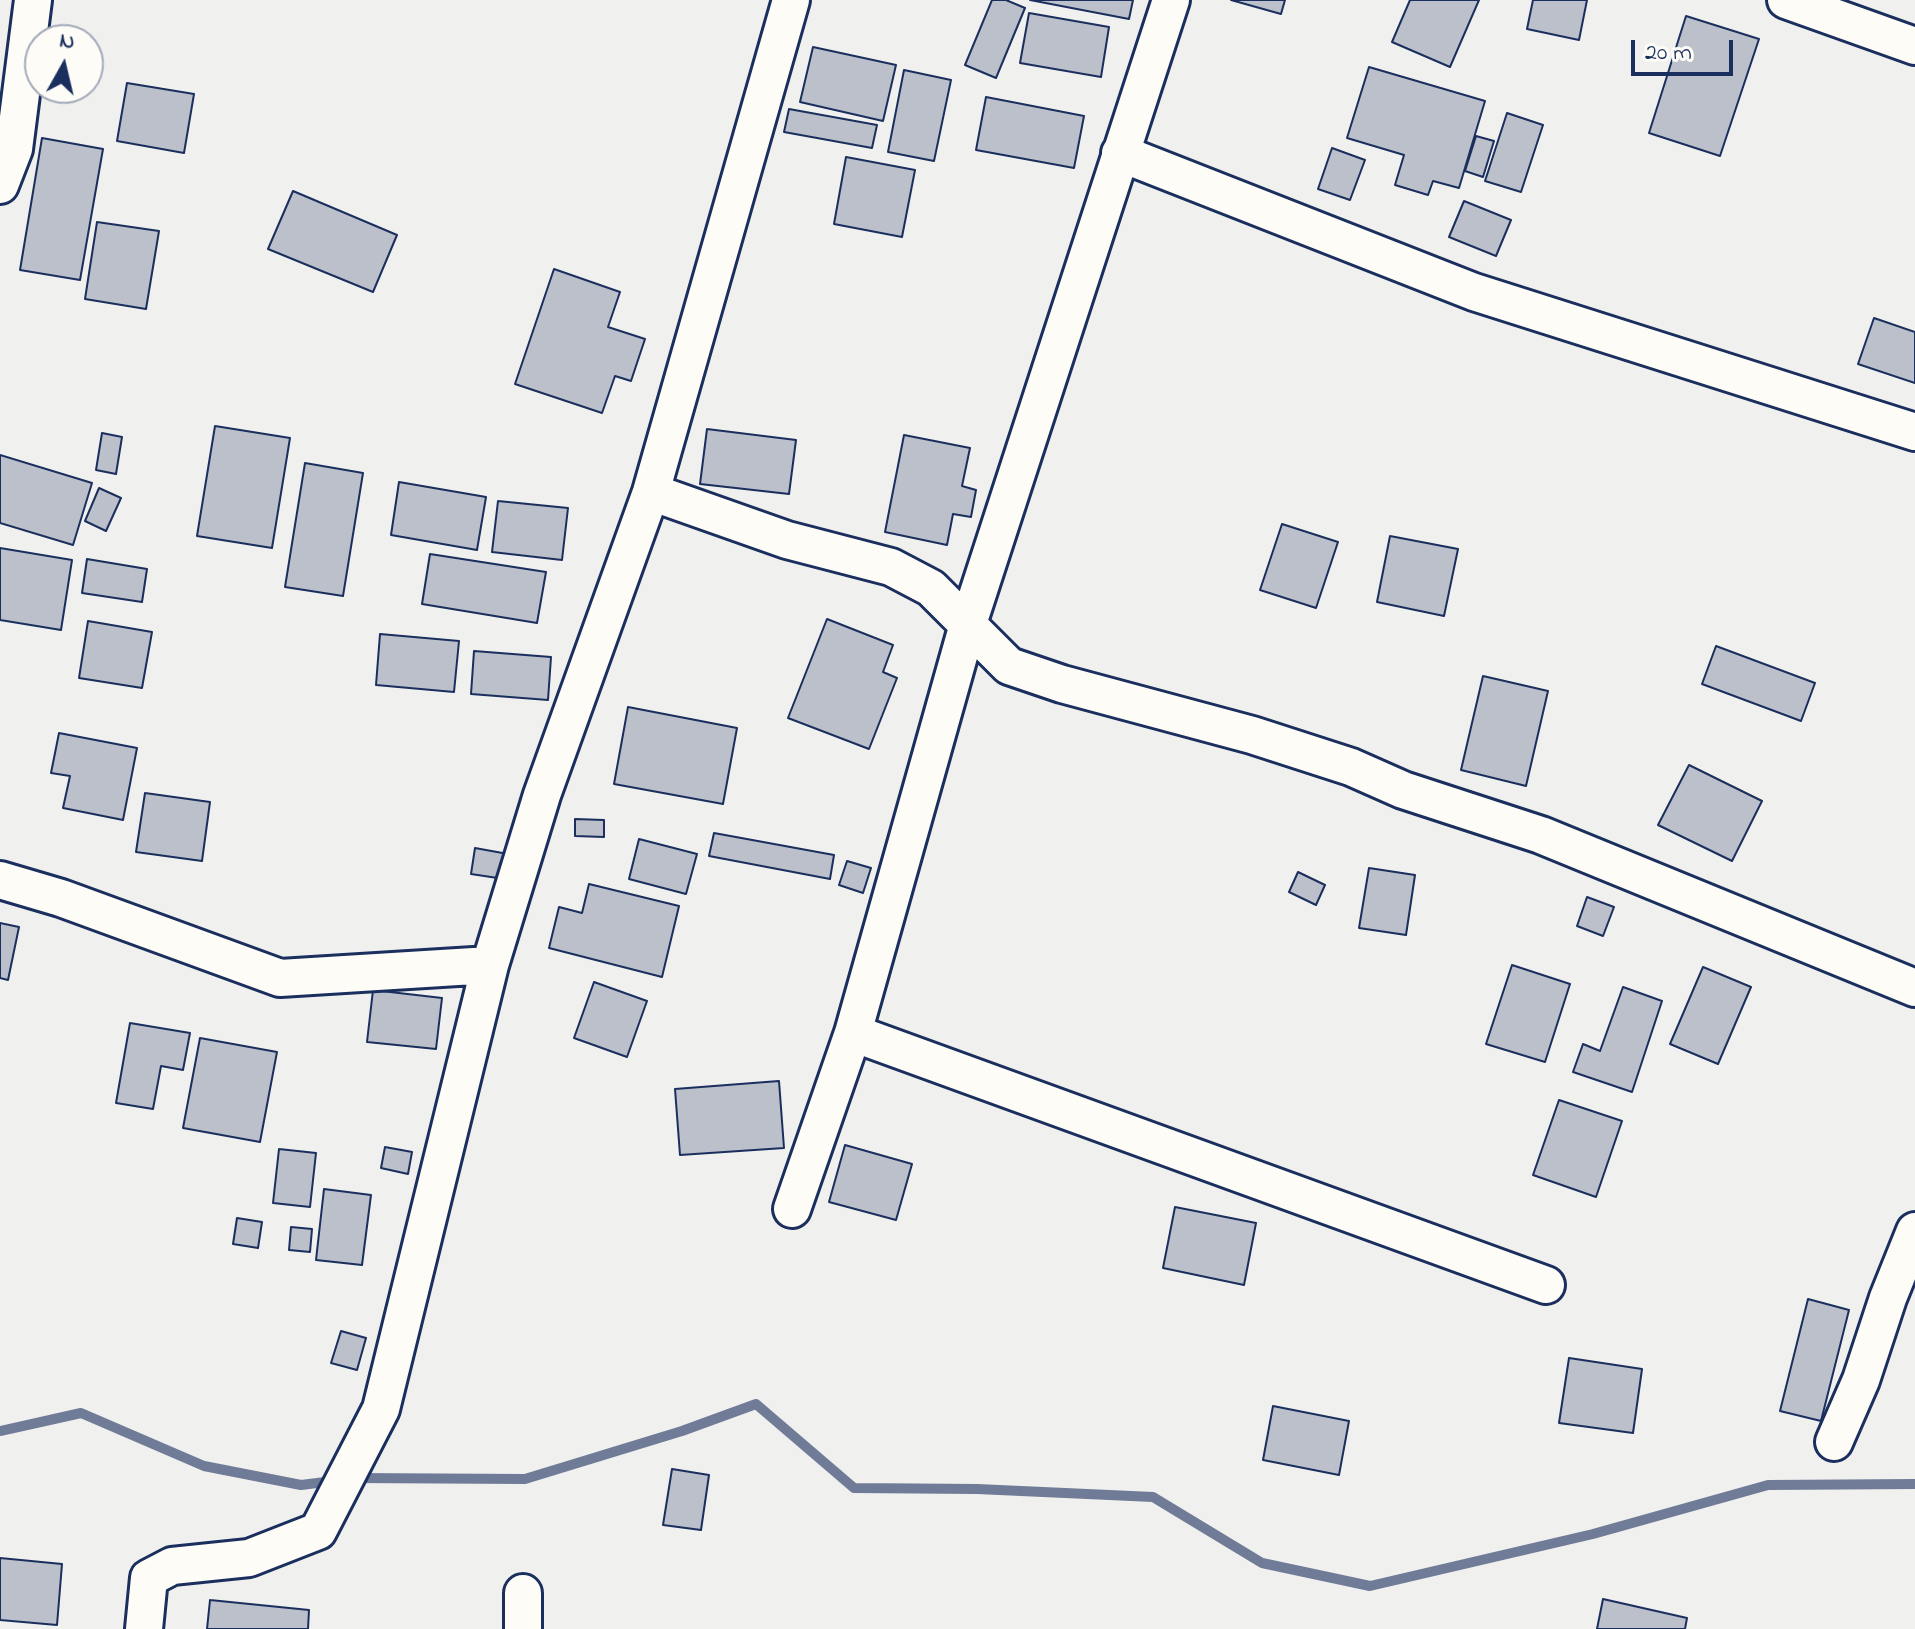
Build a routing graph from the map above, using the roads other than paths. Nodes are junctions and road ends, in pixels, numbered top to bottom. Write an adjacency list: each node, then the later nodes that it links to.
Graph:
1 (33, 0): 7 (street)
2 (791, 0): 9 (street)
3 (1171, 0): 6 (street)
4 (1786, 0): 5 (street)
5 (1915, 46)
6 (1120, 153): 8 (street); 10 (street)
7 (0, 185)
8 (1915, 432)
9 (651, 492): 10 (street); 12 (street)
10 (968, 624): 13 (street); 14 (street)
11 (0, 880): 12 (street)
12 (490, 965): 20 (street)
13 (1915, 988)
14 (853, 1033): 15 (street); 17 (street)
15 (792, 1209)
16 (1915, 1231): 18 (street)
17 (1546, 1285)
18 (1834, 1442)
19 (523, 1593): 21 (street)
20 (144, 1629)
21 (523, 1629)

